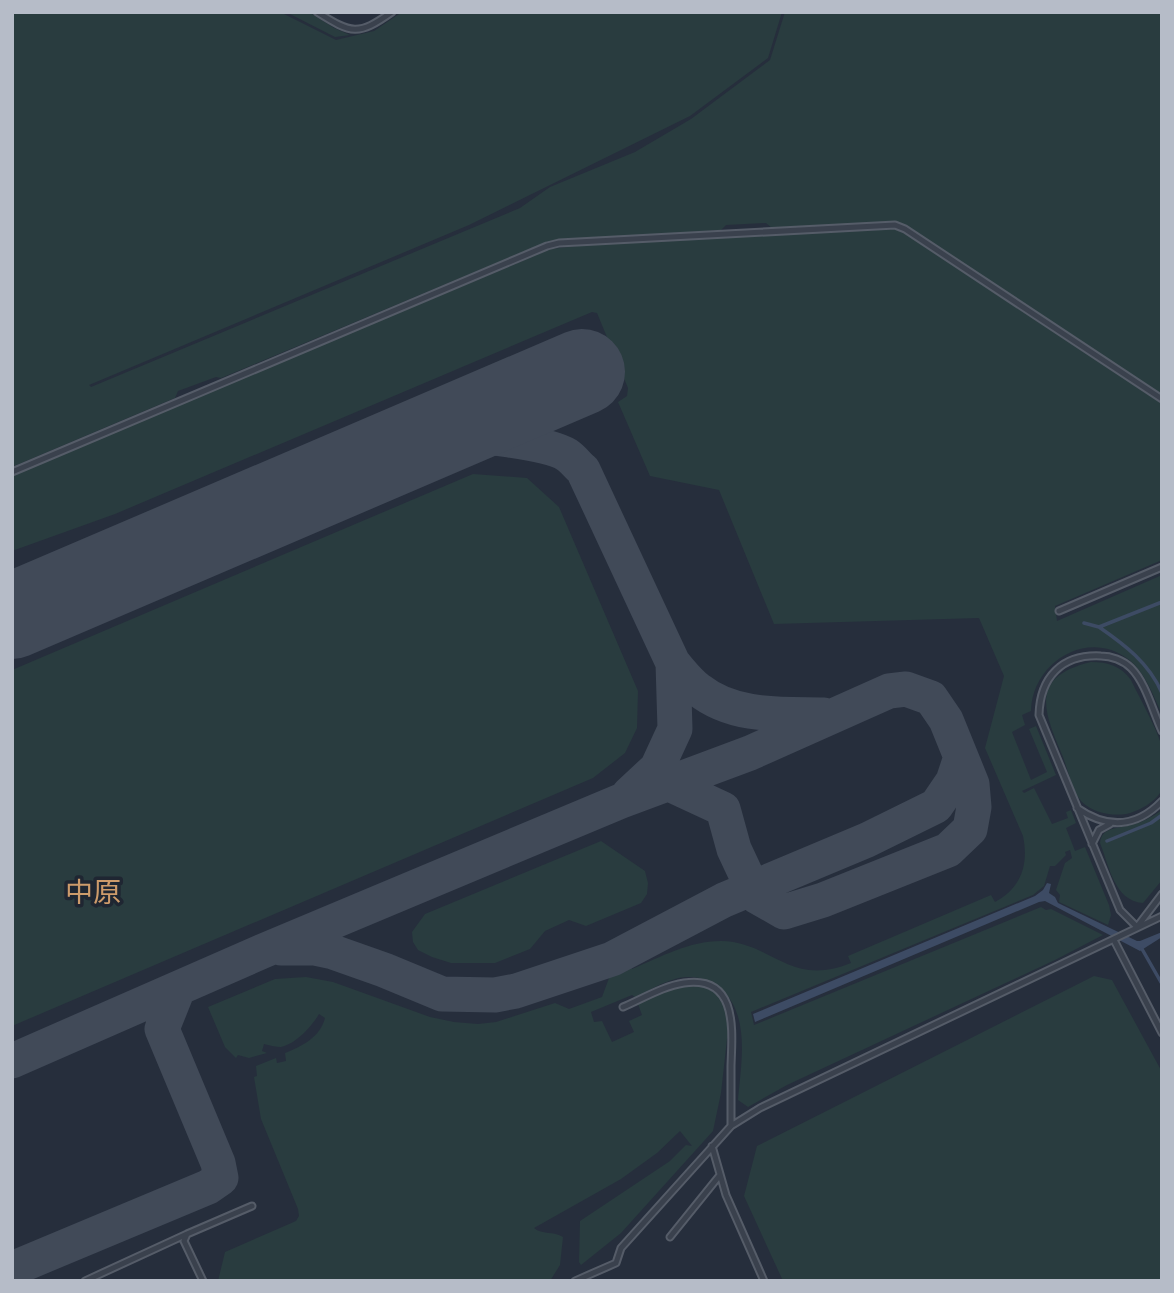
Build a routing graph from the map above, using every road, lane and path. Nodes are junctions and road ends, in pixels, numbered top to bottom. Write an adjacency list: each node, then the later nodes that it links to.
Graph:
1 (317, 12): 2 (lane)
2 (393, 12)
3 (1162, 399): 4 (lane)
4 (12, 472)
5 (1162, 567): 6 (lane)
6 (1059, 611)
7 (1162, 731): 9 (lane)
8 (1162, 801): 10 (lane)
9 (1077, 808): 10 (lane); 11 (lane)
10 (1110, 824): 11 (lane)
11 (1091, 844): 14 (lane)
12 (1162, 894): 14 (lane)
13 (1162, 916): 14 (lane)
14 (1137, 927): 15 (lane)
15 (1114, 940): 17 (lane); 18 (lane)
16 (623, 1007): 18 (lane)
17 (1162, 1033)
18 (731, 1126): 19 (lane)
19 (712, 1146): 20 (lane); 26 (lane)
20 (720, 1175): 23 (lane); 27 (lane)
21 (253, 1206): 22 (lane)
22 (187, 1234): 24 (lane); 25 (lane)
23 (670, 1237)
24 (85, 1281)
25 (203, 1281)
26 (575, 1281)
27 (764, 1281)

